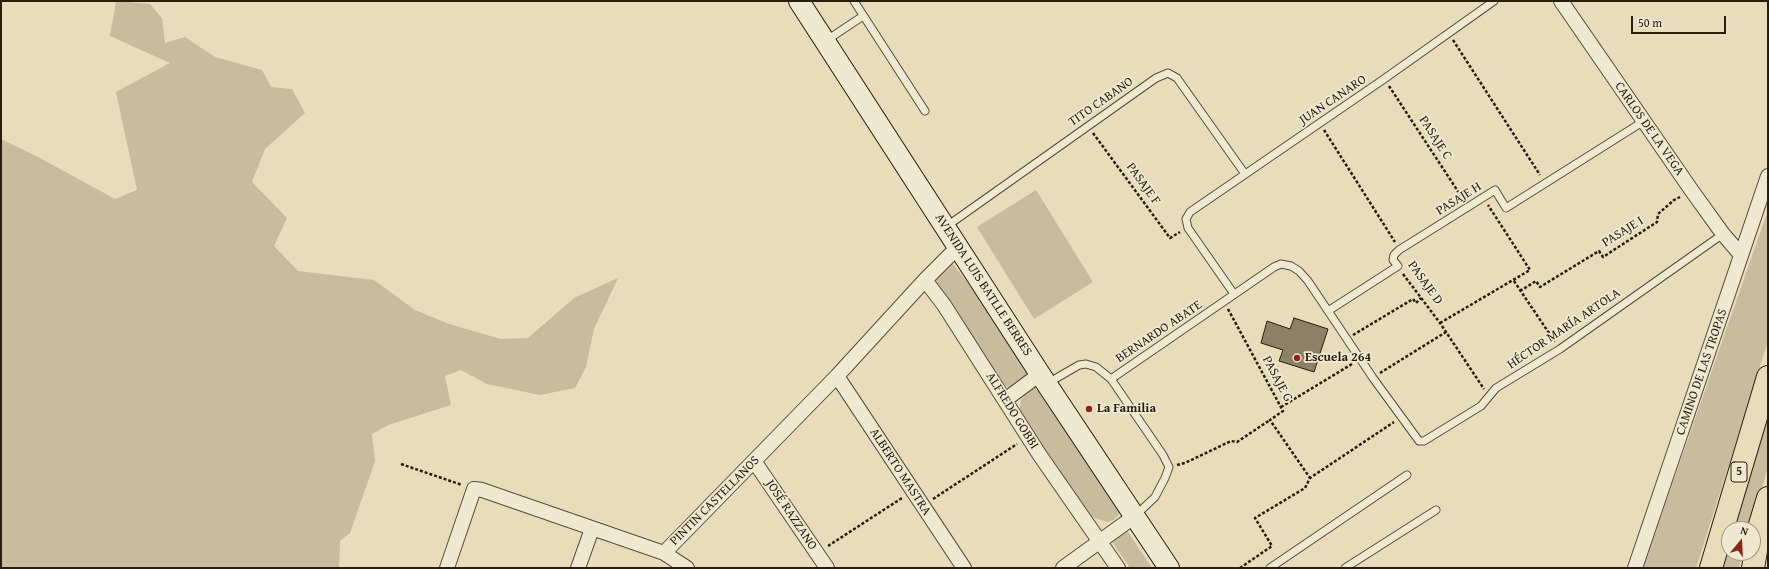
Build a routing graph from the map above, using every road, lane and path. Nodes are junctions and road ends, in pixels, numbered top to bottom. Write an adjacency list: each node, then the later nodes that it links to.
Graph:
1 (799, 1): 7 (main road, AVENIDA LUIS BATLLE BERRES)
2 (854, 1): 5 (lane)
3 (1494, 1): 6 (lane, JUAN CANARO)
4 (1561, 1): 10 (street, CARLOS DE LA VEGA)
5 (863, 16): 7 (lane); 9 (lane)
6 (1449, 33): 8 (lane, JUAN CANARO); 15 (path)
7 (825, 41): 19 (main road, AVENIDA LUIS BATLLE BERRES)
8 (1384, 79): 11 (lane, JUAN CANARO); 18 (path, PASAJE C)
9 (925, 111)
10 (1644, 121): 15 (lane, PASAJE H); 16 (street, CARLOS DE LA VEGA)
11 (1319, 123): 13 (lane, JUAN CANARO); 23 (path, PASAJE D)
12 (1088, 126): 13 (lane, TITO CABANO); 19 (lane, TITO CABANO); 20 (path, PASAJE F)
13 (1245, 174): 20 (lane, JUAN CANARO)
14 (1768, 176): 24 (street, CAMINO DE LAS TROPAS)
15 (1546, 184): 17 (lane, PASAJE H)
16 (1692, 191): 21 (street, CARLOS DE LA VEGA); 28 (path, PASAJE I)
17 (1484, 198): 18 (lane, PASAJE H); 27 (path)
18 (1468, 207): 23 (lane, PASAJE H)
19 (945, 227): 22 (main road, AVENIDA LUIS BATLLE BERRES)
20 (1188, 228): 29 (lane)
21 (1723, 234): 24 (street, CARLOS DE LA VEGA); 36 (lane, HÉCTOR MARÍA ARTOLA)
22 (958, 247): 26 (street, PINTIN CASTELLANOS); 41 (main road, AVENIDA LUIS BATLLE BERRES)
23 (1399, 250): 25 (lane, PASAJE D)
24 (1741, 255): 76 (street, CAMINO DE LAS TROPAS)
25 (1398, 266): 30 (path, PASAJE D); 32 (lane)
26 (925, 280): 38 (street, PINTIN CASTELLANOS); 44 (street, ALFREDO GOBBI)
27 (1514, 281): 28 (path); 33 (path)
28 (1520, 291): 36 (path)
29 (1234, 294): 31 (lane, BERNARDO ABATE); 32 (lane, BERNARDO ABATE)
30 (1421, 298): 33 (path, PASAJE D); 35 (path)
31 (1224, 302): 42 (lane, BERNARDO ABATE); 45 (path, PASAJE G)
32 (1328, 311): 35 (lane)
33 (1440, 323): 34 (path, PASAJE D)
34 (1446, 332): 40 (path); 43 (path, PASAJE D)
35 (1346, 339): 37 (lane)
36 (1560, 349): 43 (lane, HÉCTOR MARÍA ARTOLA)
37 (1360, 359): 40 (lane); 45 (path)
38 (837, 376): 49 (street, PINTIN CASTELLANOS); 55 (street, ALBERTO MASTRA)
39 (1768, 377): 77 (highway, 5)
40 (1373, 378): 46 (lane)
41 (1043, 379): 42 (lane, BERNARDO ABATE); 44 (street); 59 (main road, AVENIDA LUIS BATLLE BERRES)
42 (1111, 379): 51 (lane)
43 (1488, 396): 46 (lane, HÉCTOR MARÍA ARTOLA)
44 (1006, 400): 48 (street, ALFREDO GOBBI)
45 (1281, 407): 47 (path, PASAJE G)
46 (1402, 417): 53 (path)
47 (1270, 420): 51 (path); 53 (path, PASAJE G)
48 (1029, 437): 57 (path); 62 (street, ALFREDO GOBBI)
49 (754, 461): 63 (street, PINTIN CASTELLANOS); 64 (street, JOSÉ RAZZANO)
50 (401, 464): 54 (path)
51 (1169, 467): 59 (lane)
52 (1407, 475): 74 (lane)
53 (1310, 478): 73 (path)
54 (474, 490): 61 (street, PINTIN CASTELLANOS); 65 (street)
55 (912, 491): 57 (street, ALBERTO MASTRA); 64 (path)
56 (1768, 498): 60 (highway)
57 (922, 506): 69 (street, ALBERTO MASTRA)
58 (1436, 510): 75 (lane)
59 (1135, 516): 62 (street); 72 (main road, AVENIDA LUIS BATLLE BERRES)
60 (1761, 521)
61 (592, 528): 63 (street, PINTIN CASTELLANOS); 66 (street)
62 (1099, 541): 70 (street); 71 (street, ALFREDO GOBBI)
63 (664, 552): 67 (street)
64 (817, 553): 68 (street, JOSÉ RAZZANO)
65 (447, 568)
66 (578, 568)
67 (687, 568)
68 (827, 568)
69 (964, 568)
70 (1063, 568)
71 (1118, 568)
72 (1169, 568)
73 (1240, 568)
74 (1270, 568)
75 (1345, 568)
76 (1636, 568)
77 (1711, 568)

